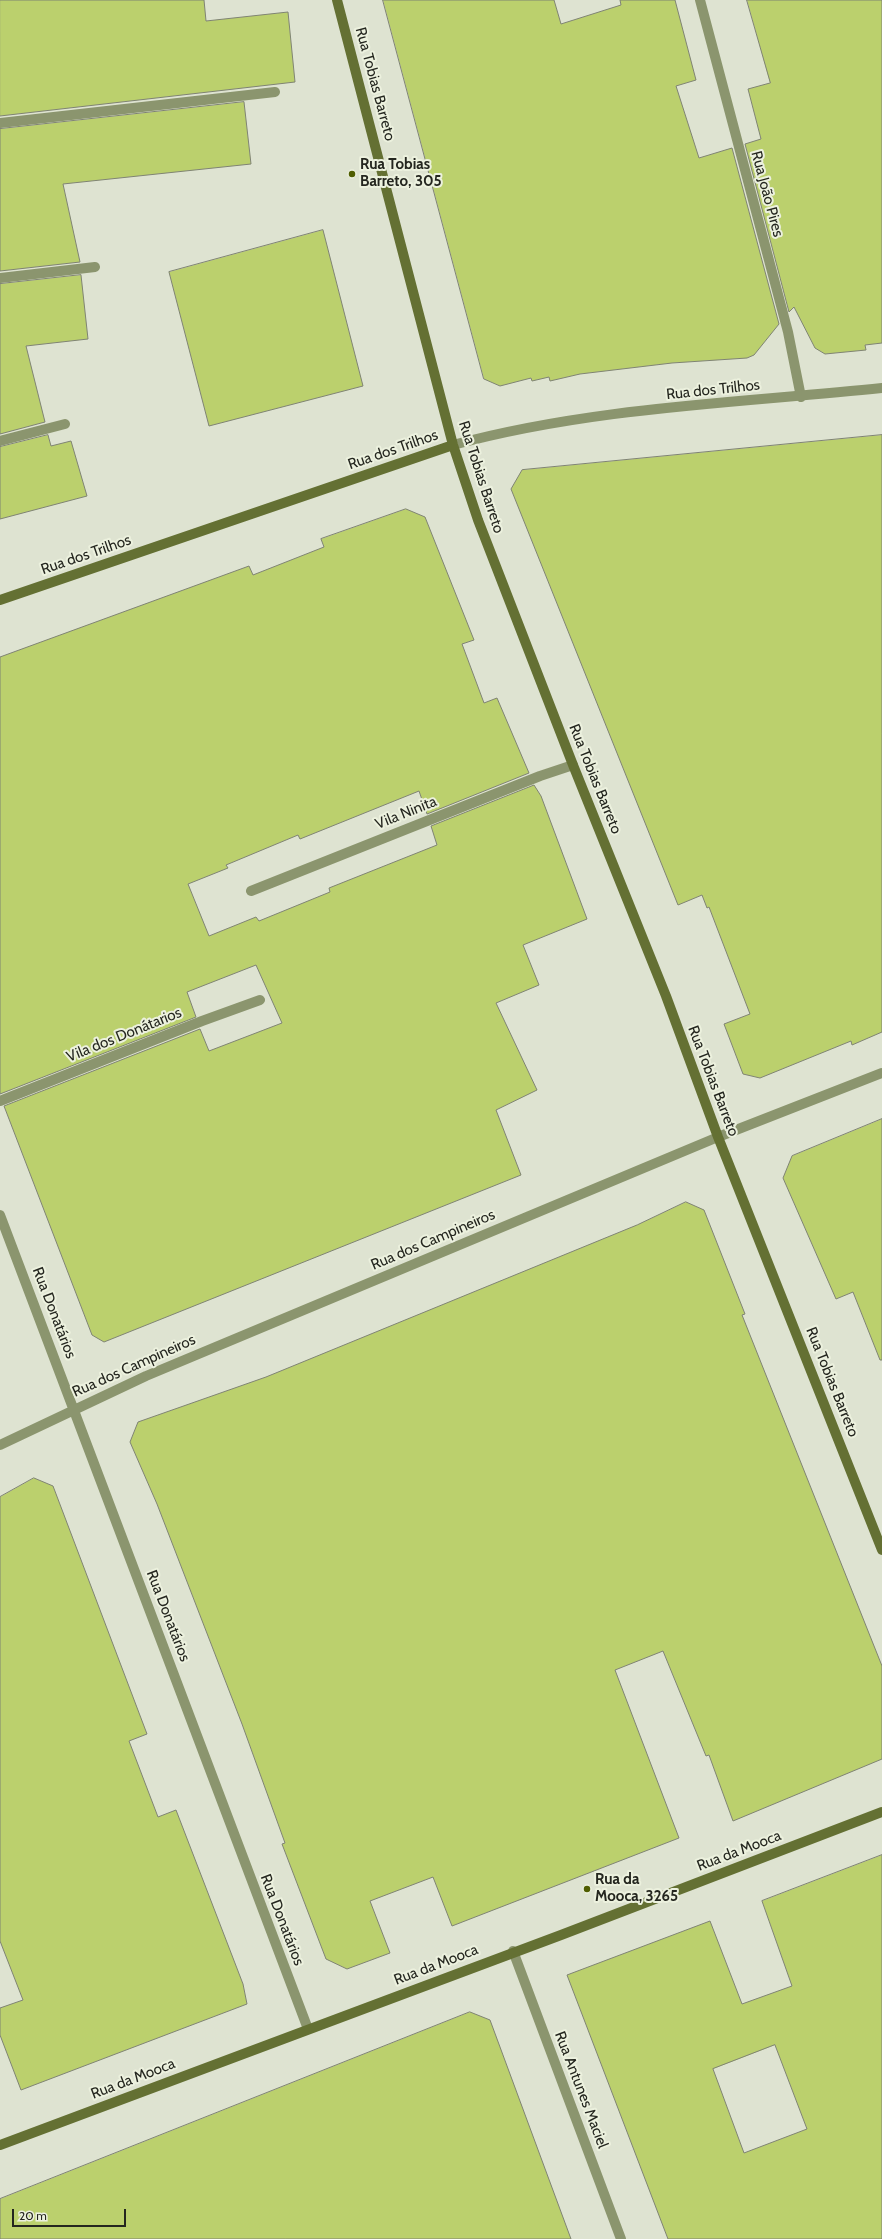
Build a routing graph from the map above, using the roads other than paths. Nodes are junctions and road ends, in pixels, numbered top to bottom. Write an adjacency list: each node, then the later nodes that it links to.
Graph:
1 (337, 0): 11 (main road, Rua Tobias Barreto)
2 (700, 0): 8 (street, Rua João Pires)
3 (275, 92): 4 (street)
4 (0, 123)
5 (95, 267): 6 (street)
6 (0, 278)
7 (882, 388): 8 (street, Rua dos Trilhos)
8 (801, 397): 11 (street, Rua dos Trilhos)
9 (65, 424): 10 (street)
10 (0, 441)
11 (453, 445): 12 (main road, Rua dos Trilhos); 13 (main road, Rua Tobias Barreto)
12 (0, 600)
13 (573, 765): 14 (street, Vila Ninita); 18 (main road, Rua Tobias Barreto)
14 (251, 891)
15 (260, 1000): 17 (street, Vila dos Donátarios)
16 (882, 1073): 18 (street, Rua dos Campineiros)
17 (0, 1101)
18 (718, 1137): 20 (street, Rua dos Campineiros); 22 (main road, Rua Tobias Barreto)
19 (0, 1215): 20 (street, Rua Donatários)
20 (73, 1408): 21 (street, Rua dos Campineiros); 25 (street, Rua Donatários)
21 (0, 1445)
22 (882, 1550)
23 (882, 1812): 24 (main road, Rua da Mooca)
24 (513, 1951): 25 (main road, Rua da Mooca); 27 (street, Rua Antunes Maciel)
25 (308, 2029): 26 (main road, Rua da Mooca)
26 (0, 2145)
27 (621, 2239)

